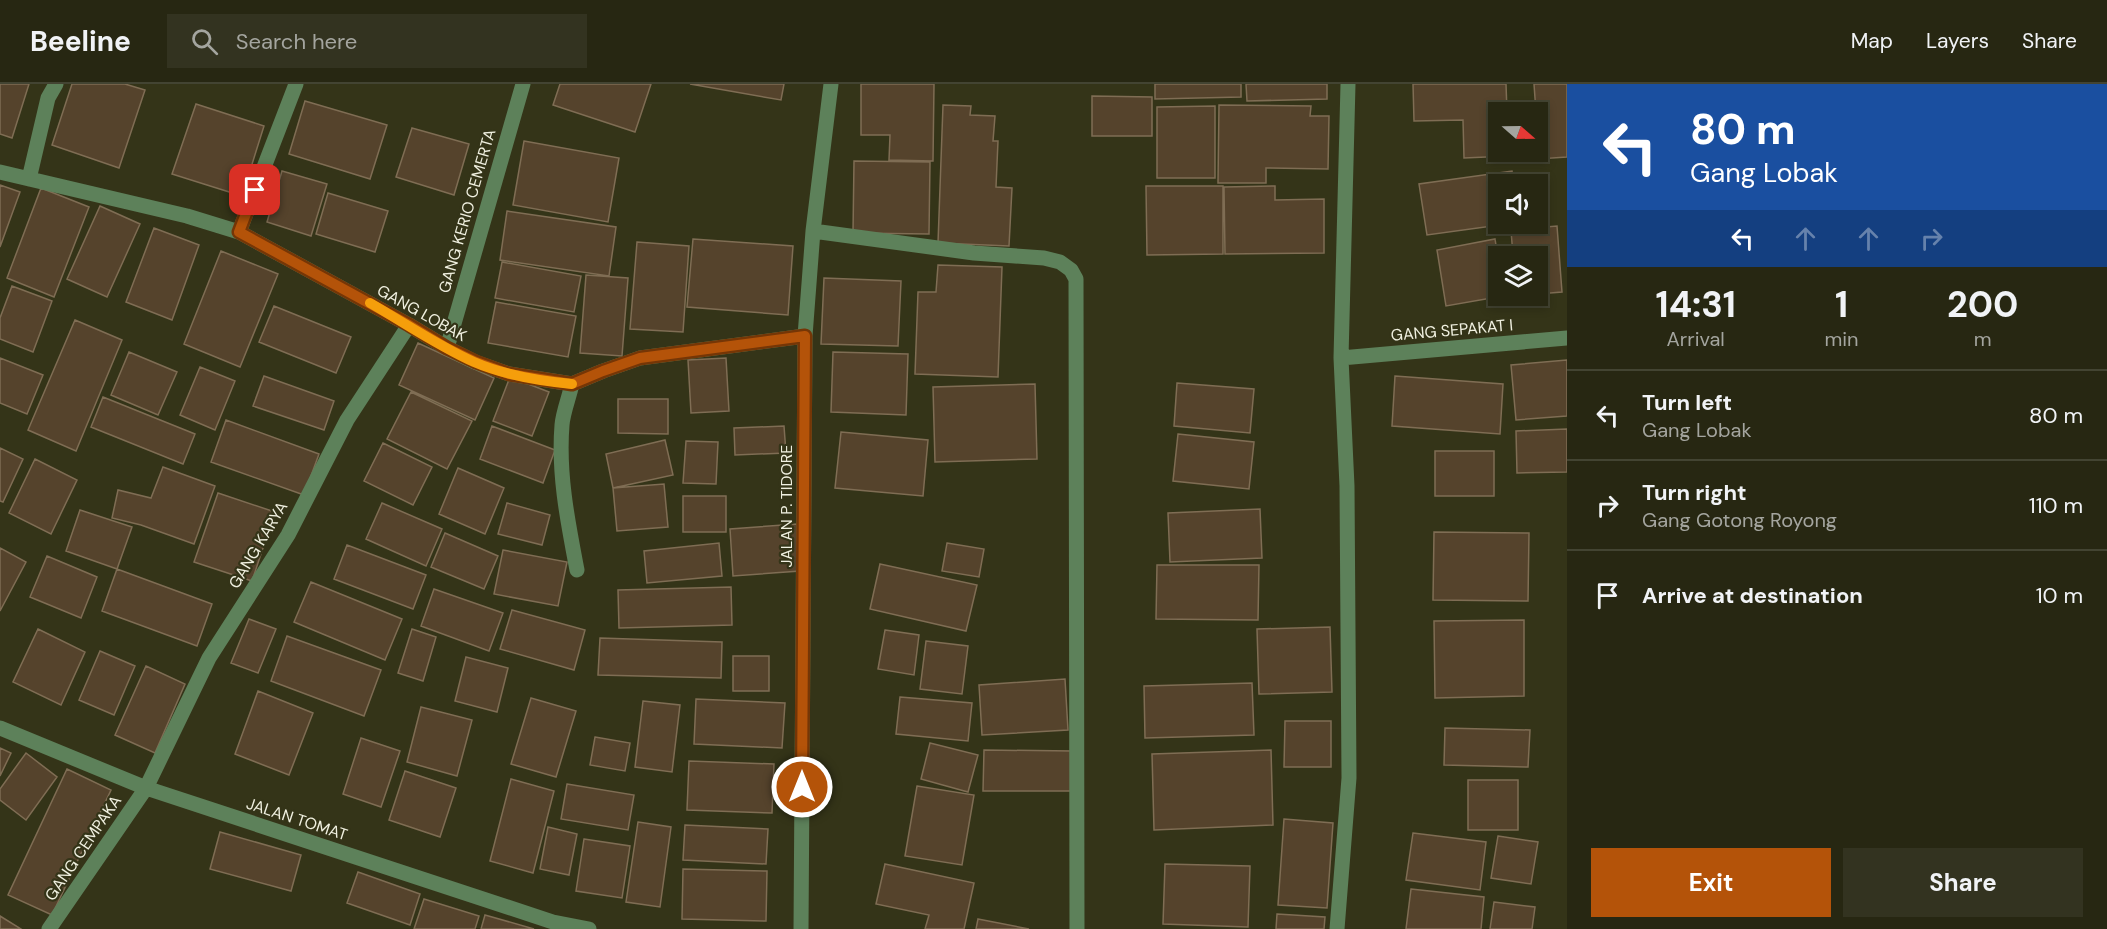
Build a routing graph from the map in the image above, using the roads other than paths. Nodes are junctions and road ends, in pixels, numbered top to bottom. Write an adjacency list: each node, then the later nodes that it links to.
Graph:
1 (56, 84): 7 (street)
2 (296, 84): 9 (street)
3 (523, 84): 13 (street, GANG KERIO CEMERTA)
4 (831, 84): 8 (street, JALAN P. TIDORE)
5 (1348, 84): 14 (street)
6 (0, 172): 7 (street, GANG LOBAK)
7 (29, 179): 9 (street, GANG LOBAK)
8 (813, 231): 11 (street, JALAN P. TIDORE); 23 (street)
9 (239, 232): 10 (street, GANG LOBAK)
10 (409, 325): 13 (street, GANG LOBAK); 18 (street, GANG KARYA)
11 (805, 336): 15 (street); 22 (street, JALAN P. TIDORE)
12 (1567, 338): 14 (street, GANG SEPAKAT I)
13 (447, 348): 15 (street, GANG LOBAK)
14 (1341, 358): 24 (street)
15 (572, 384): 16 (street)
16 (577, 570)
17 (0, 728): 18 (street, JALAN TOMAT)
18 (146, 788): 19 (street, JALAN TOMAT); 20 (street, GANG CEMPAKA)
19 (552, 925): 21 (street, JALAN TOMAT)
20 (49, 929)
21 (588, 929)
22 (801, 929)
23 (1077, 929)
24 (1337, 929)

